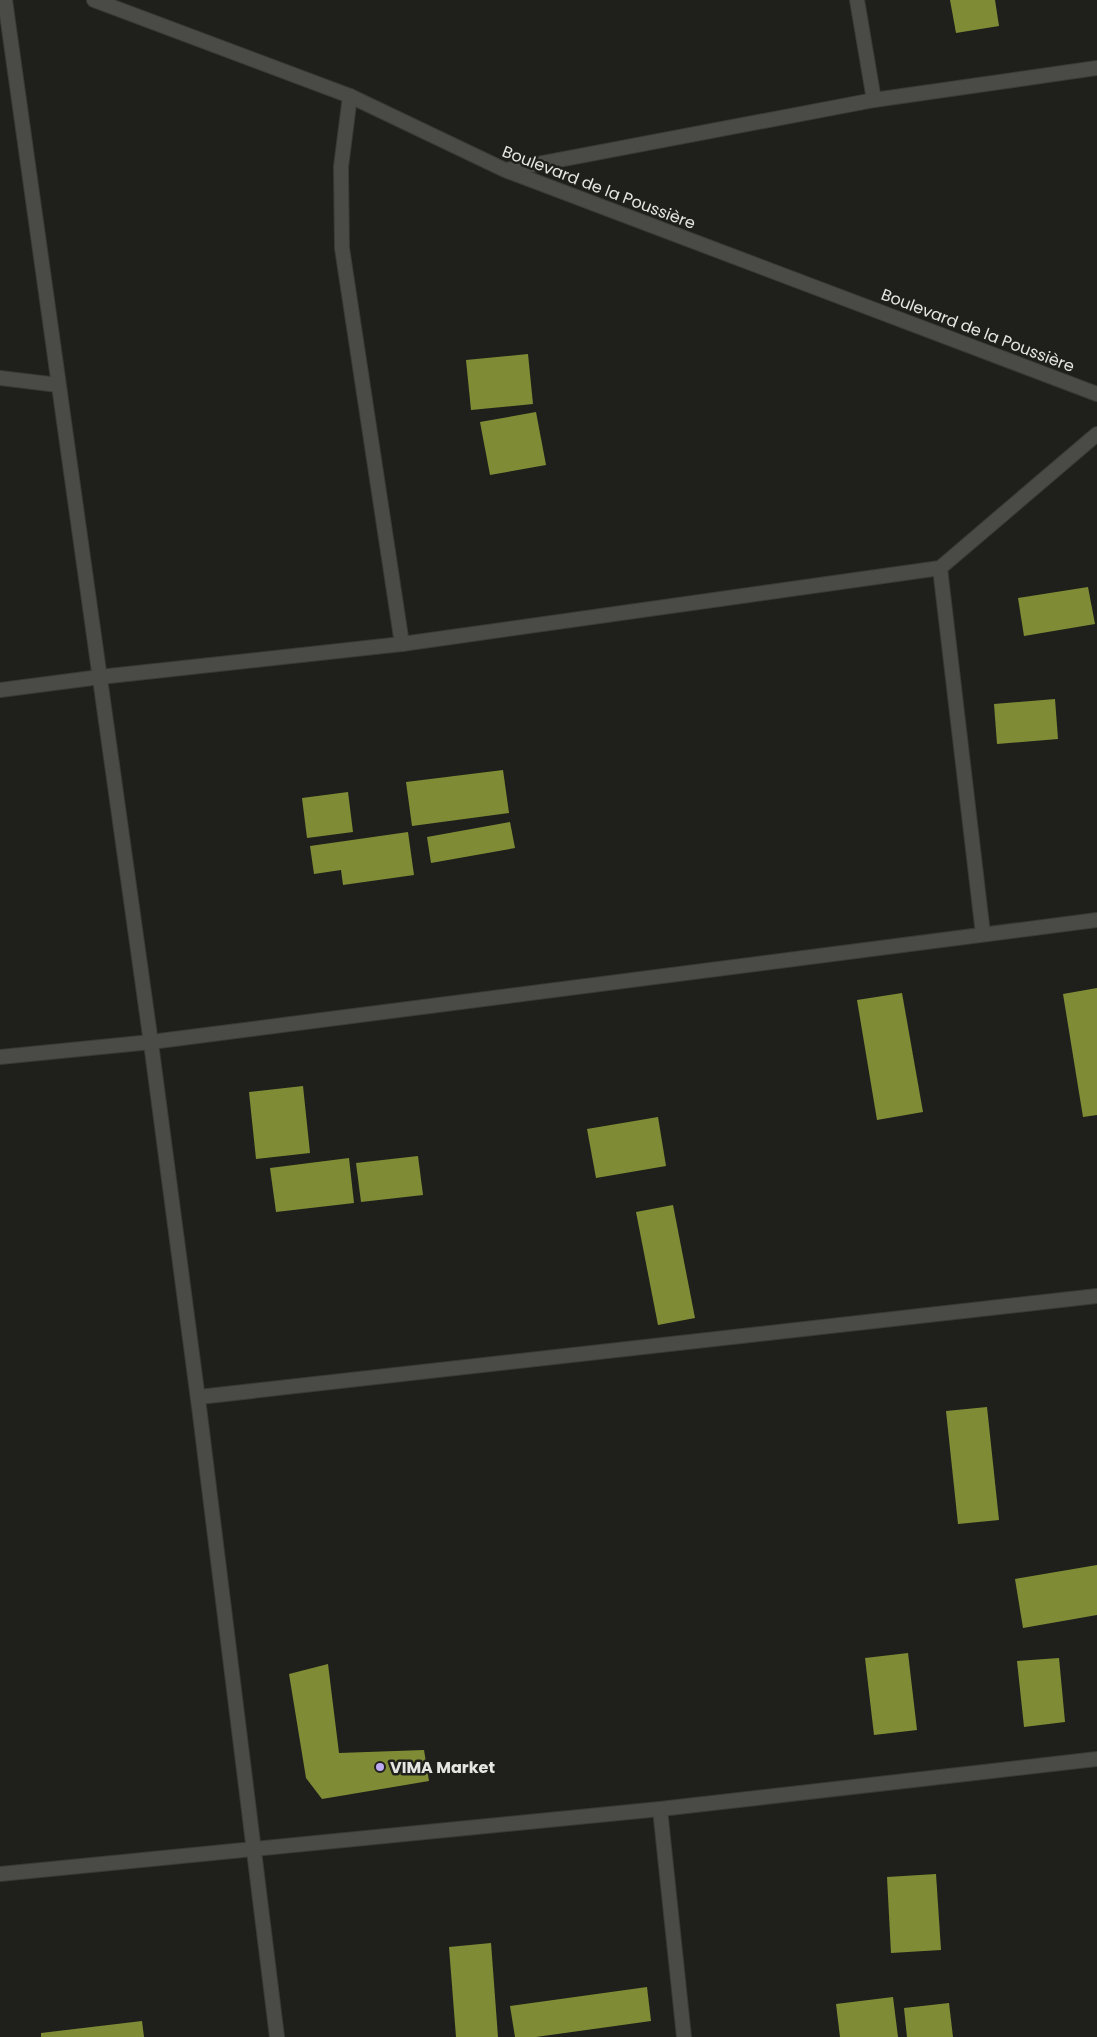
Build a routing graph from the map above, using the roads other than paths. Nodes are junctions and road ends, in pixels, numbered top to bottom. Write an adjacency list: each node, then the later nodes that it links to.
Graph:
1 (5, 0): 9 (street)
2 (94, 0): 5 (street, Boulevard de la Poussière)
3 (857, 0): 6 (street)
4 (1097, 68): 6 (street)
5 (350, 96): 7 (street, Boulevard de la Poussière); 13 (street)
6 (874, 100): 7 (street)
7 (505, 170): 10 (street, Boulevard de la Poussière)
8 (0, 378): 9 (street)
9 (58, 385): 14 (street)
10 (1097, 394)
11 (1097, 434): 12 (street)
12 (940, 568): 13 (street); 17 (street)
13 (402, 644): 14 (street)
14 (100, 677): 15 (street); 18 (street)
15 (0, 690)
16 (1097, 920): 17 (street)
17 (983, 934): 18 (street)
18 (151, 1042): 19 (street); 21 (street)
19 (0, 1057)
20 (1097, 1296): 21 (street)
21 (198, 1397): 24 (street)
22 (1097, 1758): 23 (street)
23 (660, 1809): 24 (street); 27 (street)
24 (254, 1848): 25 (street); 26 (street)
25 (0, 1874)
26 (277, 2037)
27 (684, 2037)

